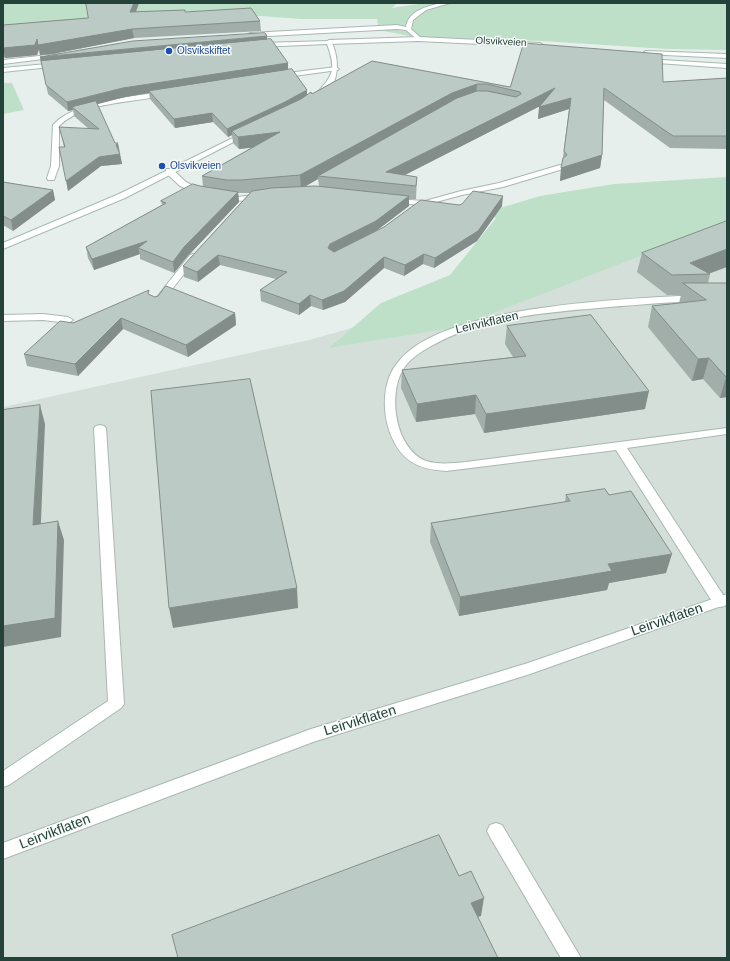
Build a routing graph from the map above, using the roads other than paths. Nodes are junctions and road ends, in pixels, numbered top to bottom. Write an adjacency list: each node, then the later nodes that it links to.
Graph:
1 (447, 3): 2 (street)
2 (408, 29): 3 (street); 4 (street)
3 (247, 35)
4 (419, 38): 5 (street, Olsvikveien); 6 (street, Olsvikveien)
5 (330, 42): 7 (street, Olsvikveien); 15 (street)
6 (545, 45)
7 (249, 46)
8 (637, 52): 10 (street)
9 (67, 54): 12 (street)
10 (727, 56)
11 (639, 60): 14 (street)
12 (3, 62)
13 (65, 64): 16 (street)
14 (727, 66)
15 (336, 69): 17 (street); 19 (street)
16 (3, 70)
17 (270, 77)
18 (170, 92): 23 (street)
19 (310, 101)
20 (251, 131): 22 (street)
21 (560, 167): 27 (street)
22 (169, 171): 25 (street); 30 (street)
23 (51, 178)
24 (267, 195): 25 (street)
25 (248, 198): 28 (street)
26 (386, 200): 27 (street)
27 (418, 203): 29 (street)
28 (237, 210)
29 (410, 212)
30 (3, 246)
31 (200, 250): 33 (street)
32 (727, 299): 38 (street, Leirvikflaten)
33 (156, 304)
34 (3, 318): 35 (street)
35 (68, 320)
36 (100, 428): 40 (street)
37 (727, 431): 38 (street, Leirvikflaten)
38 (619, 445): 39 (street, Leirvikflaten)
39 (724, 600): 42 (street, Leirvikflaten)
40 (3, 780)
41 (496, 831): 43 (street)
42 (3, 851)
43 (572, 958)

